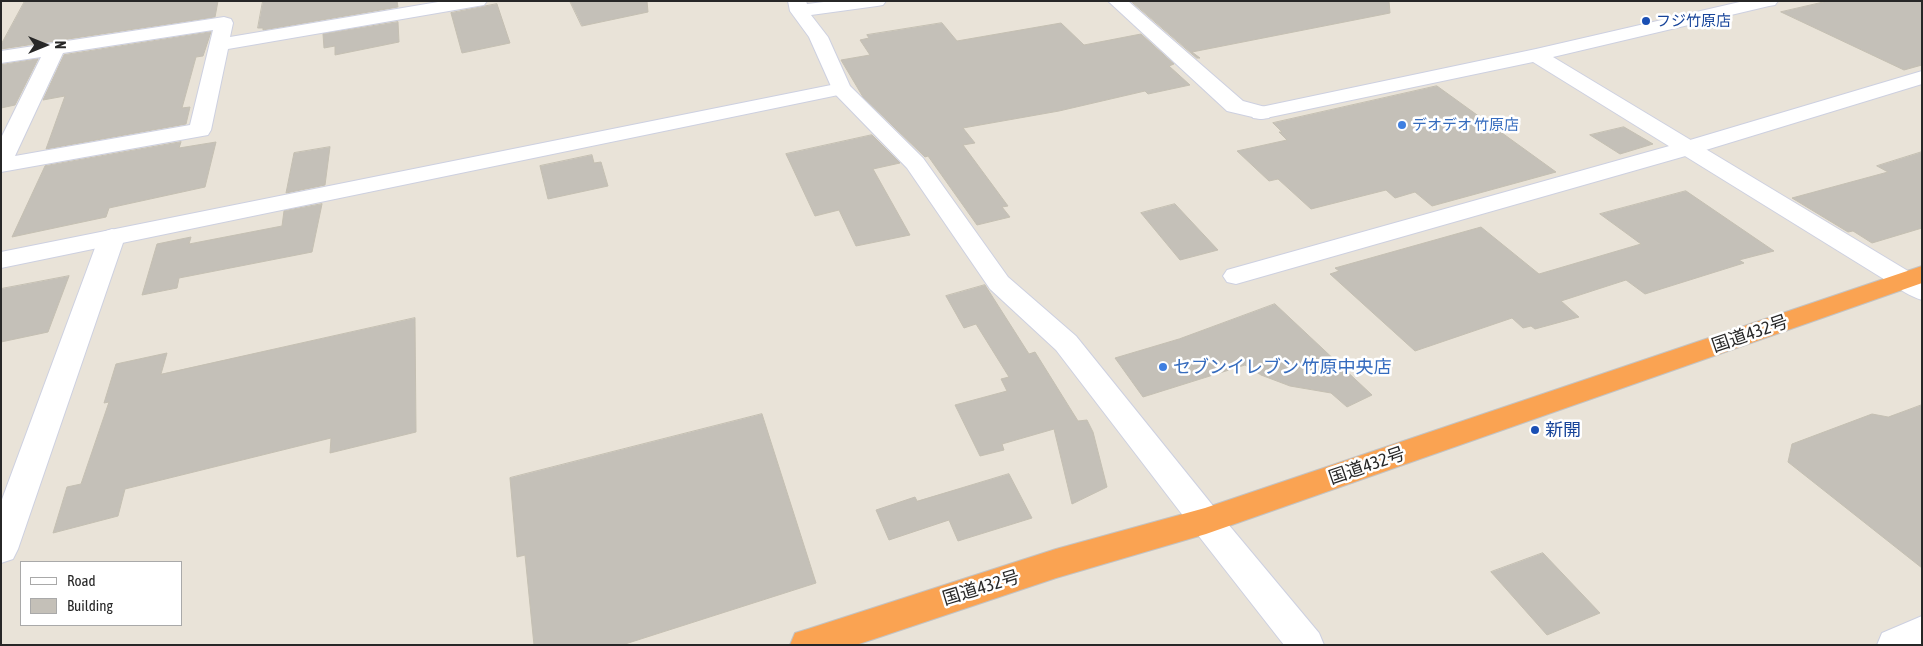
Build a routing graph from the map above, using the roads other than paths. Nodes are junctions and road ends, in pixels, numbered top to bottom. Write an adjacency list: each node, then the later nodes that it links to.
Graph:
1 (478, 1): 6 (street)
2 (877, 1): 5 (street)
3 (1117, 1): 8 (street)
4 (1769, 1): 8 (street)
5 (798, 6): 11 (street)
6 (219, 46): 7 (street); 13 (street)
7 (55, 49): 9 (street); 13 (street)
8 (1536, 55): 12 (street)
9 (1, 57)
10 (1922, 77): 12 (street)
11 (841, 89): 14 (street); 18 (street)
12 (1688, 148): 16 (street); 17 (street)
13 (1, 163)
14 (112, 237): 15 (street); 19 (street)
15 (1, 260)
16 (1236, 276)
17 (1916, 282): 18 (highway, 国道432号)
18 (1206, 521): 21 (highway, 国道432号); 22 (street)
19 (1, 549)
20 (1922, 632): 23 (street)
21 (808, 645)
22 (1306, 645)
23 (1895, 645)

